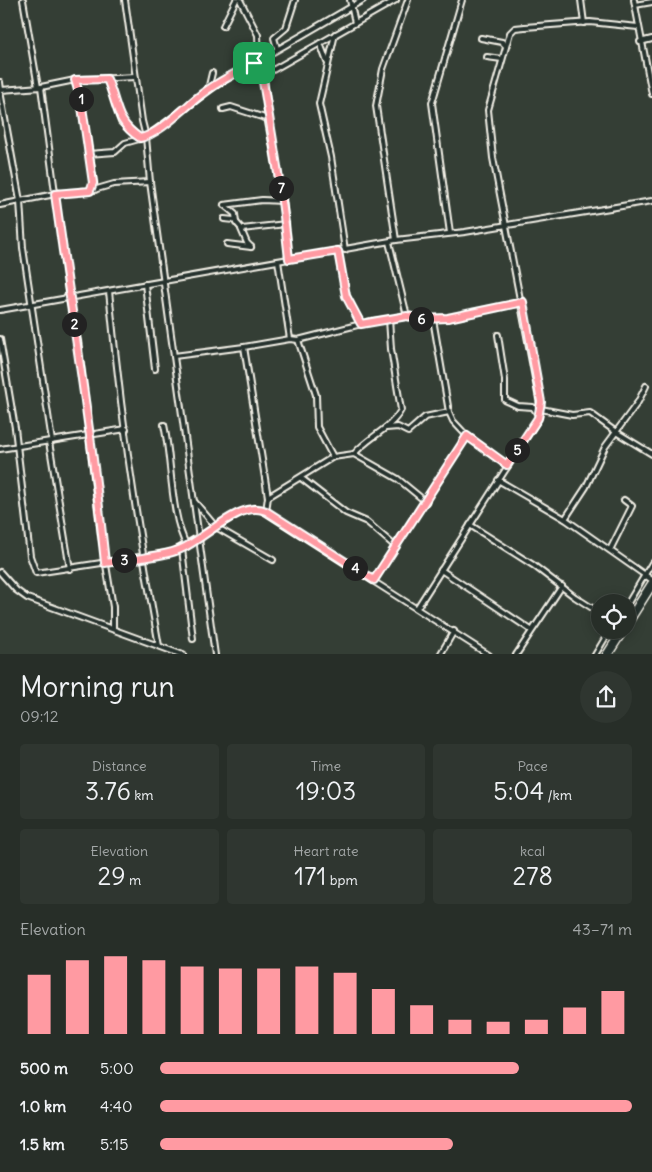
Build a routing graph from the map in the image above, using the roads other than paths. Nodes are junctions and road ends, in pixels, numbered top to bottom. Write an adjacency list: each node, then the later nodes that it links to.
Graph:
1 (24, 0): 37 (street)
2 (125, 0): 33 (street)
3 (236, 0): 18 (street)
4 (240, 0): 29 (street)
5 (295, 0): 26 (street)
6 (350, 0): 15 (street)
7 (363, 0): 15 (street)
8 (396, 0): 16 (street)
9 (408, 0): 59 (street)
10 (462, 0): 58 (street)
11 (581, 0): 17 (street)
12 (634, 0): 14 (street)
13 (652, 2): 14 (street)
14 (635, 5): 19 (street)
15 (352, 6): 16 (street); 26 (street)
16 (355, 22): 20 (street)
17 (584, 23): 19 (street); 25 (street)
18 (223, 26)
19 (638, 27): 23 (street)
20 (335, 34): 24 (street); 30 (street)
21 (481, 38): 25 (street)
22 (652, 40): 23 (street)
23 (640, 42): 40 (street)
24 (320, 43): 30 (street); 32 (street)
25 (506, 46): 28 (street)
26 (277, 48): 29 (street)
27 (487, 57): 28 (street)
28 (502, 59): 56 (street)
29 (259, 60): 32 (street); 39 (street)
30 (328, 63): 62 (street)
31 (212, 73): 39 (street)
32 (264, 75): 42 (street)
33 (135, 77): 34 (street); 43 (street)
34 (107, 79): 35 (street); 44 (street)
35 (75, 80): 37 (street); 45 (street)
36 (0, 82): 38 (street)
37 (40, 87): 38 (street); 48 (street)
38 (1, 90): 49 (street)
39 (208, 90): 43 (street)
40 (652, 94)
41 (223, 109): 42 (street)
42 (268, 119): 50 (street)
43 (146, 137): 44 (street); 46 (street)
44 (140, 138): 45 (street)
45 (88, 154): 47 (street)
46 (150, 182): 47 (street); 66 (street)
47 (92, 190): 48 (street)
48 (55, 194): 49 (street); 69 (street)
49 (20, 200): 52 (street); 71 (street)
50 (283, 201): 54 (street); 55 (street)
51 (652, 201): 56 (street)
52 (0, 206)
53 (224, 219): 54 (street)
54 (236, 223): 57 (street)
55 (286, 224): 57 (street); 64 (street)
56 (507, 224): 58 (street); 70 (street)
57 (241, 229): 61 (street)
58 (450, 233): 59 (street)
59 (396, 240): 60 (street)
60 (389, 242): 62 (street); 73 (street)
61 (227, 244)
62 (345, 250): 63 (street)
63 (338, 251): 64 (street); 76 (street)
64 (289, 259): 65 (street)
65 (278, 261): 66 (street); 79 (street)
66 (164, 281): 67 (street); 82 (street)
67 (145, 284): 68 (street); 83 (street)
68 (109, 291): 69 (street); 90 (street)
69 (69, 298): 71 (street); 92 (street)
70 (523, 302): 75 (street); 85 (street)
71 (32, 304): 72 (street); 94 (street)
72 (0, 310)
73 (405, 316): 74 (street); 75 (street)
74 (389, 319): 76 (street); 89 (street)
75 (433, 319): 86 (street)
76 (361, 324): 80 (street)
77 (498, 335): 87 (street)
78 (0, 339): 95 (street)
79 (290, 339): 80 (street); 81 (street)
80 (298, 340): 99 (street)
81 (244, 346): 82 (street); 103 (street)
82 (174, 356): 105 (street)
83 (155, 369)
84 (646, 386): 91 (street)
85 (541, 409): 87 (street); 91 (street)
86 (449, 412): 89 (street); 93 (street)
87 (539, 416): 100 (street)
88 (164, 425): 112 (street)
89 (384, 428): 97 (street)
90 (126, 429): 92 (street); 116 (street)
91 (616, 432): 98 (street); 108 (street)
92 (90, 434): 94 (street); 118 (street)
93 (467, 436): 100 (street); 106 (street)
94 (51, 441): 95 (street); 120 (street)
95 (17, 446): 96 (street); 120 (street)
96 (0, 449)
97 (354, 454): 99 (street); 106 (street)
98 (652, 454)
99 (332, 457): 101 (street)
100 (507, 465): 102 (street)
101 (301, 478): 103 (street); 113 (street)
102 (498, 480): 108 (street); 109 (street)
103 (268, 497): 107 (street)
104 (624, 500): 115 (street)
105 (194, 501): 110 (street); 111 (street)
106 (426, 502): 113 (street)
107 (266, 511): 110 (street); 124 (street)
108 (565, 518): 115 (street)
109 (470, 525): 121 (street); 126 (street)
110 (216, 527): 111 (street); 117 (street)
111 (199, 538): 112 (street); 139 (street)
112 (187, 546): 114 (street)
113 (396, 548): 124 (street)
114 (182, 549): 116 (street); 134 (street)
115 (610, 550): 123 (street)
116 (142, 557): 118 (street); 137 (street)
117 (273, 560)
118 (105, 563): 120 (street); 131 (street)
119 (652, 563): 123 (street)
120 (70, 570)
121 (441, 570): 129 (street); 132 (street)
122 (0, 572): 131 (street)
123 (644, 577): 125 (street); 127 (street)
124 (374, 580): 129 (street)
125 (652, 582): 130 (highway)
126 (562, 586): 128 (street); 132 (street)
127 (634, 594)
128 (591, 607)
129 (417, 608): 133 (street)
130 (636, 609)
131 (113, 628): 137 (street)
132 (531, 630): 142 (street)
133 (454, 631): 140 (street); 141 (street)
134 (193, 639)
135 (604, 639): 143 (street)
136 (617, 639): 144 (highway)
137 (158, 646): 138 (street)
138 (183, 654)
139 (215, 654)
140 (440, 654)
141 (489, 654)
142 (516, 654)
143 (595, 654)
144 (607, 654)

